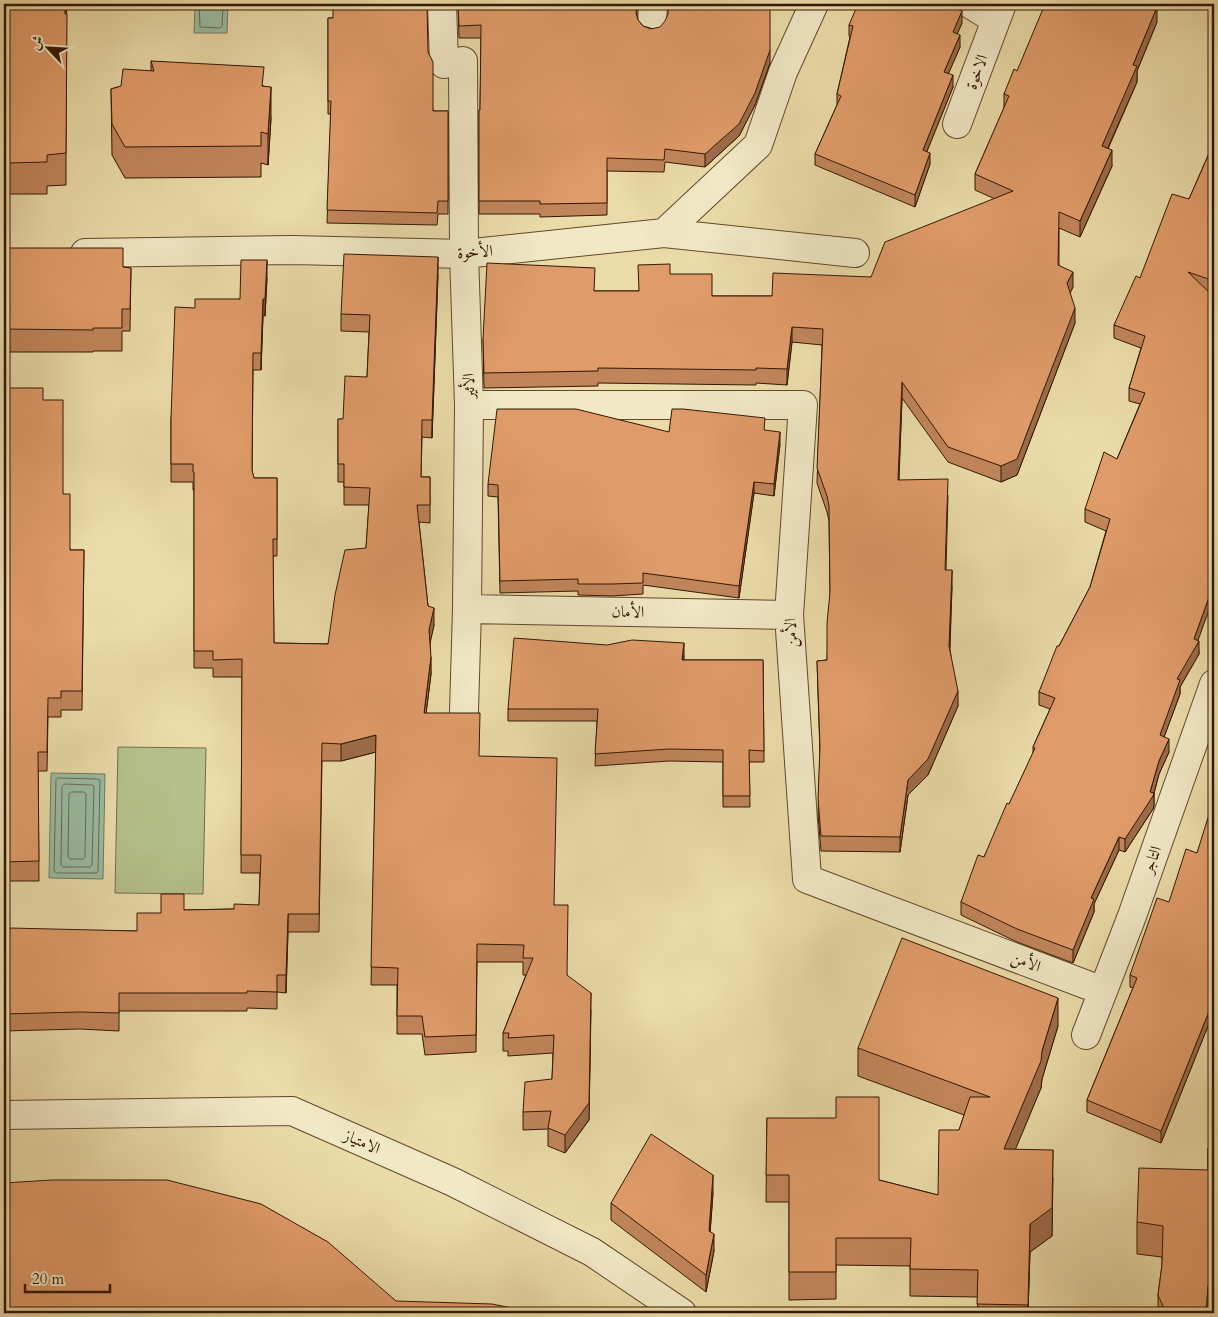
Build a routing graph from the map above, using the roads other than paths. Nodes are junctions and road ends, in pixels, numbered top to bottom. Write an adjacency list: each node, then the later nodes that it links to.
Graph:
1 (442, 4): 9 (street, الأثير)
2 (814, 4): 6 (street)
3 (970, 4): 4 (street, الاخوة)
4 (999, 12): 5 (street, الاخوة)
5 (957, 124)
6 (664, 233): 8 (street, الأخوة); 9 (street, الأخوة)
7 (63, 253): 9 (street, الأخوة)
8 (855, 253)
9 (464, 254): 10 (street, الأثير)
10 (469, 405): 11 (street, الأثير); 12 (street, الأمن)
11 (467, 609): 12 (street, الأمان); 14 (street, الأثير)
12 (789, 615): 15 (street, الأمن)
13 (1213, 692): 15 (street, التاجر)
14 (464, 711)
15 (1103, 991): 16 (street, التاجر)
16 (1086, 1035)
17 (4, 1115): 18 (street, الامتياز)
18 (682, 1313)

